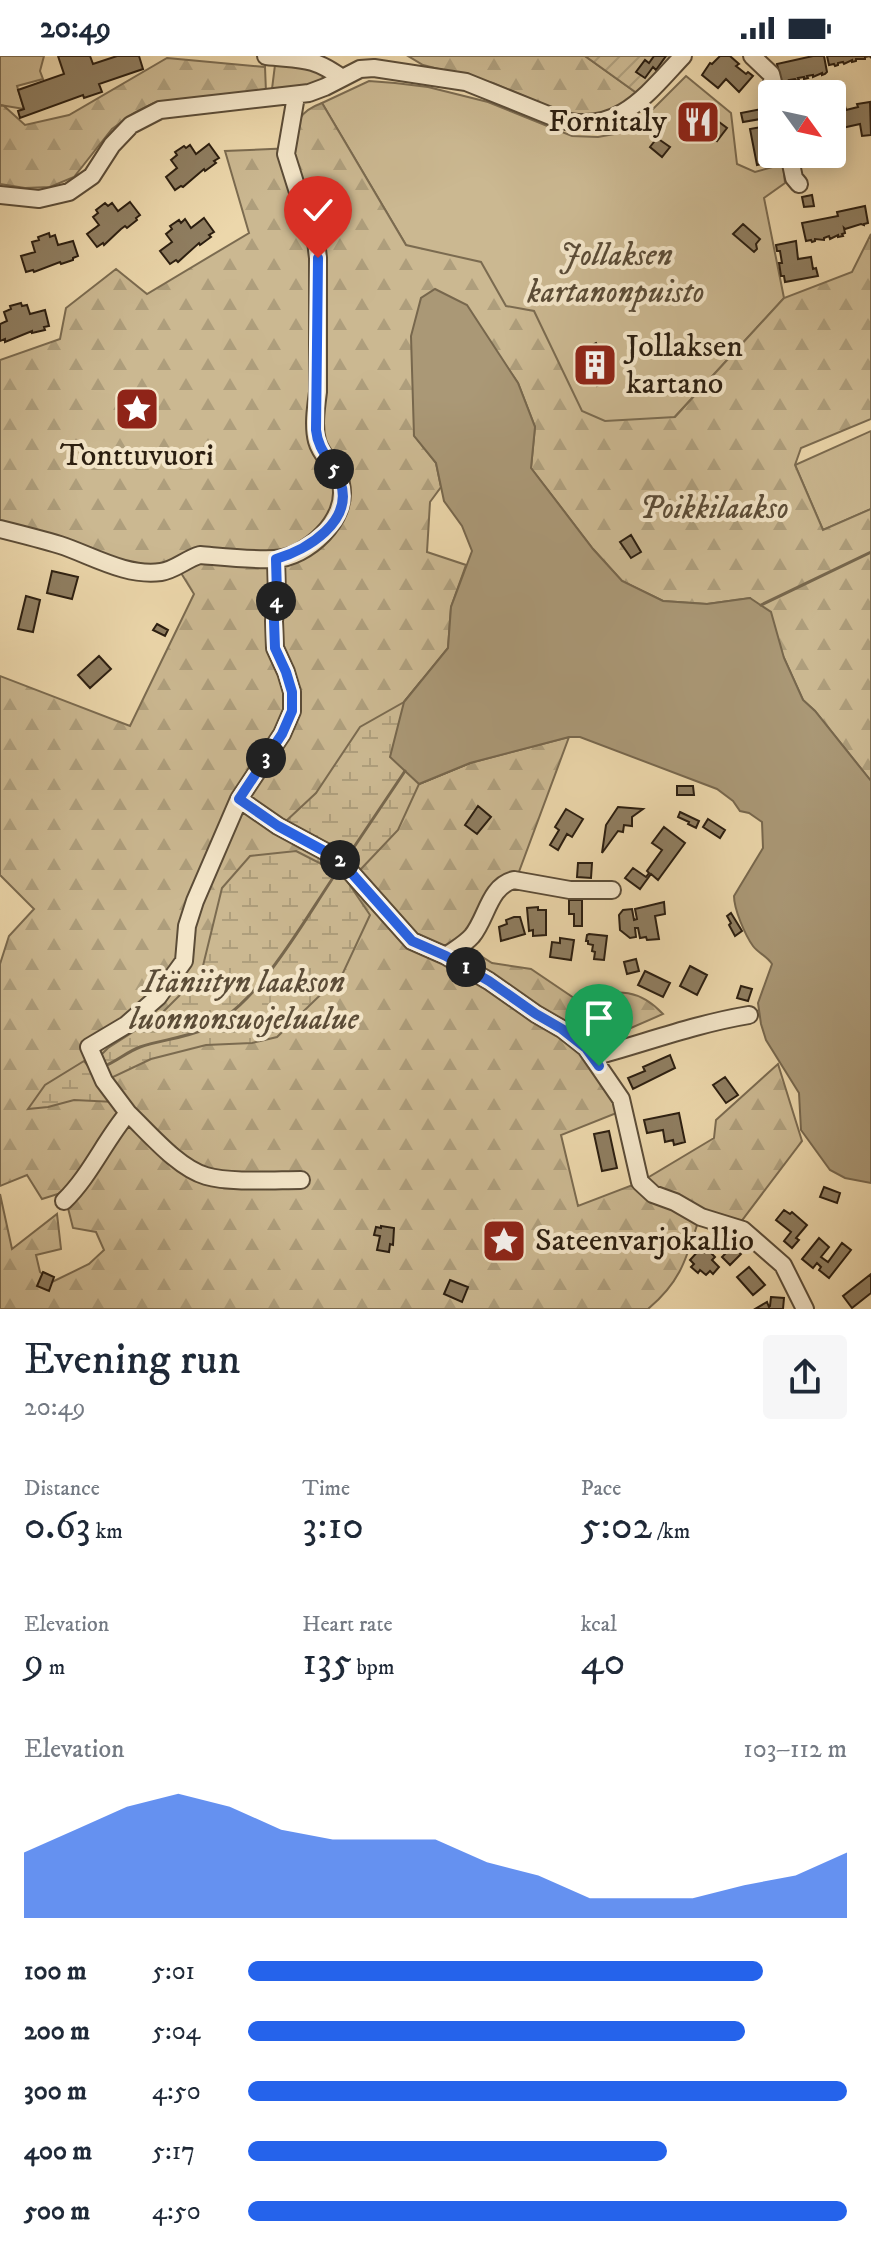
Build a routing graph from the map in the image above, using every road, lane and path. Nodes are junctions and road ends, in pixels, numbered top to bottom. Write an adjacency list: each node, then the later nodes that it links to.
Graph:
1 (266, 56): 5 (street)
2 (683, 56): 4 (street)
3 (752, 56): 6 (street)
4 (397, 63): 5 (street)
5 (342, 78): 7 (street)
6 (772, 80)
7 (296, 96): 10 (street); 12 (street)
8 (792, 168): 9 (street)
9 (799, 184)
10 (0, 195)
11 (0, 529): 12 (street)
12 (276, 559): 13 (street)
13 (239, 799): 15 (street); 18 (street)
14 (612, 890): 15 (street)
15 (446, 956): 17 (street)
16 (749, 1015): 17 (street)
17 (593, 1057): 21 (street)
18 (128, 1113): 19 (street); 20 (street)
19 (301, 1180)
20 (64, 1201)
21 (805, 1309)

